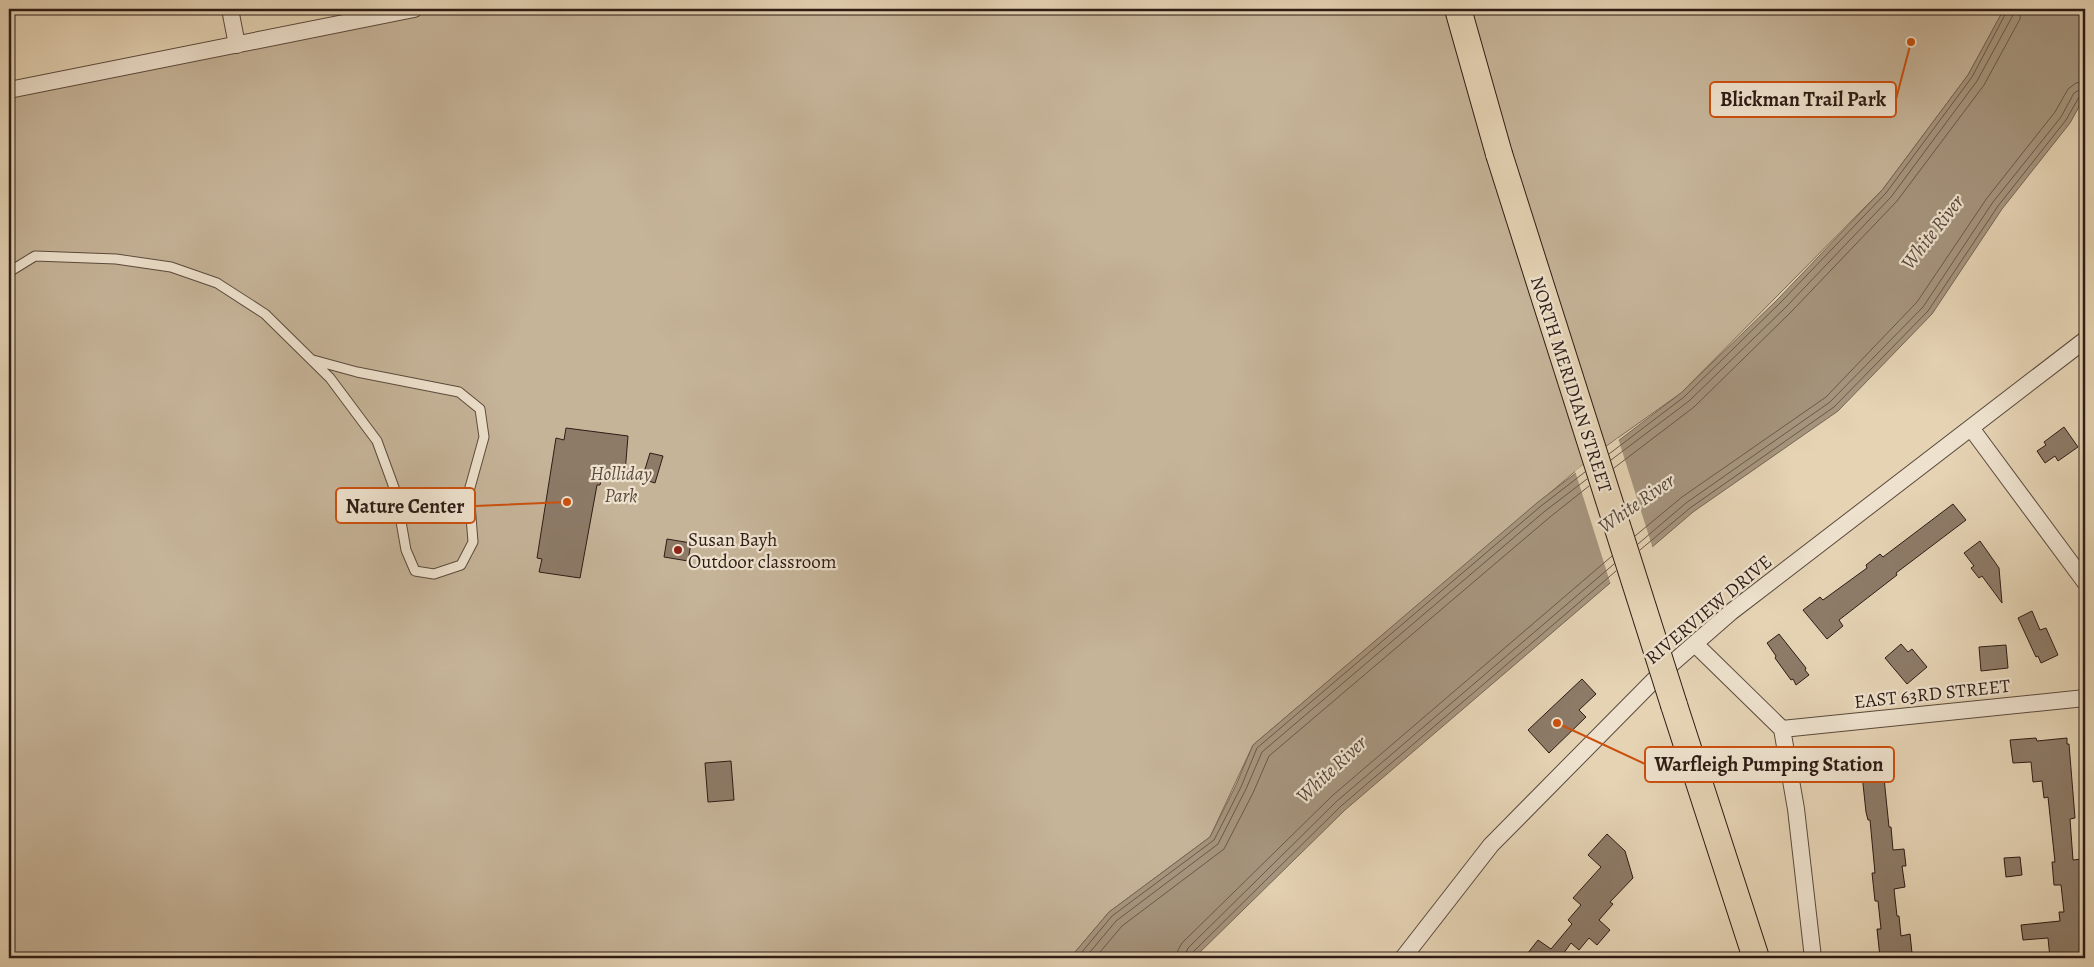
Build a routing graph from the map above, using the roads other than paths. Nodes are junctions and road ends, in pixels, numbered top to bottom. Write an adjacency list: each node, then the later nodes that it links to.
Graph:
1 (230, 9): 4 (street)
2 (414, 9): 4 (street)
3 (1458, 9): 15 (main road, NORTH MERIDIAN STREET, bridge)
4 (237, 45): 5 (street)
5 (9, 90)
6 (9, 272): 8 (lane)
7 (2085, 340): 9 (street, RIVERVIEW DRIVE)
8 (313, 360): 8 (lane)
9 (1971, 428): 10 (street); 11 (street, RIVERVIEW DRIVE)
10 (2085, 582)
11 (1695, 644): 13 (street); 14 (street, RIVERVIEW DRIVE)
12 (2085, 698): 13 (street, EAST 63RD STREET)
13 (1782, 729): 16 (street)
14 (1403, 958)
15 (1756, 958)
16 (1813, 958)

